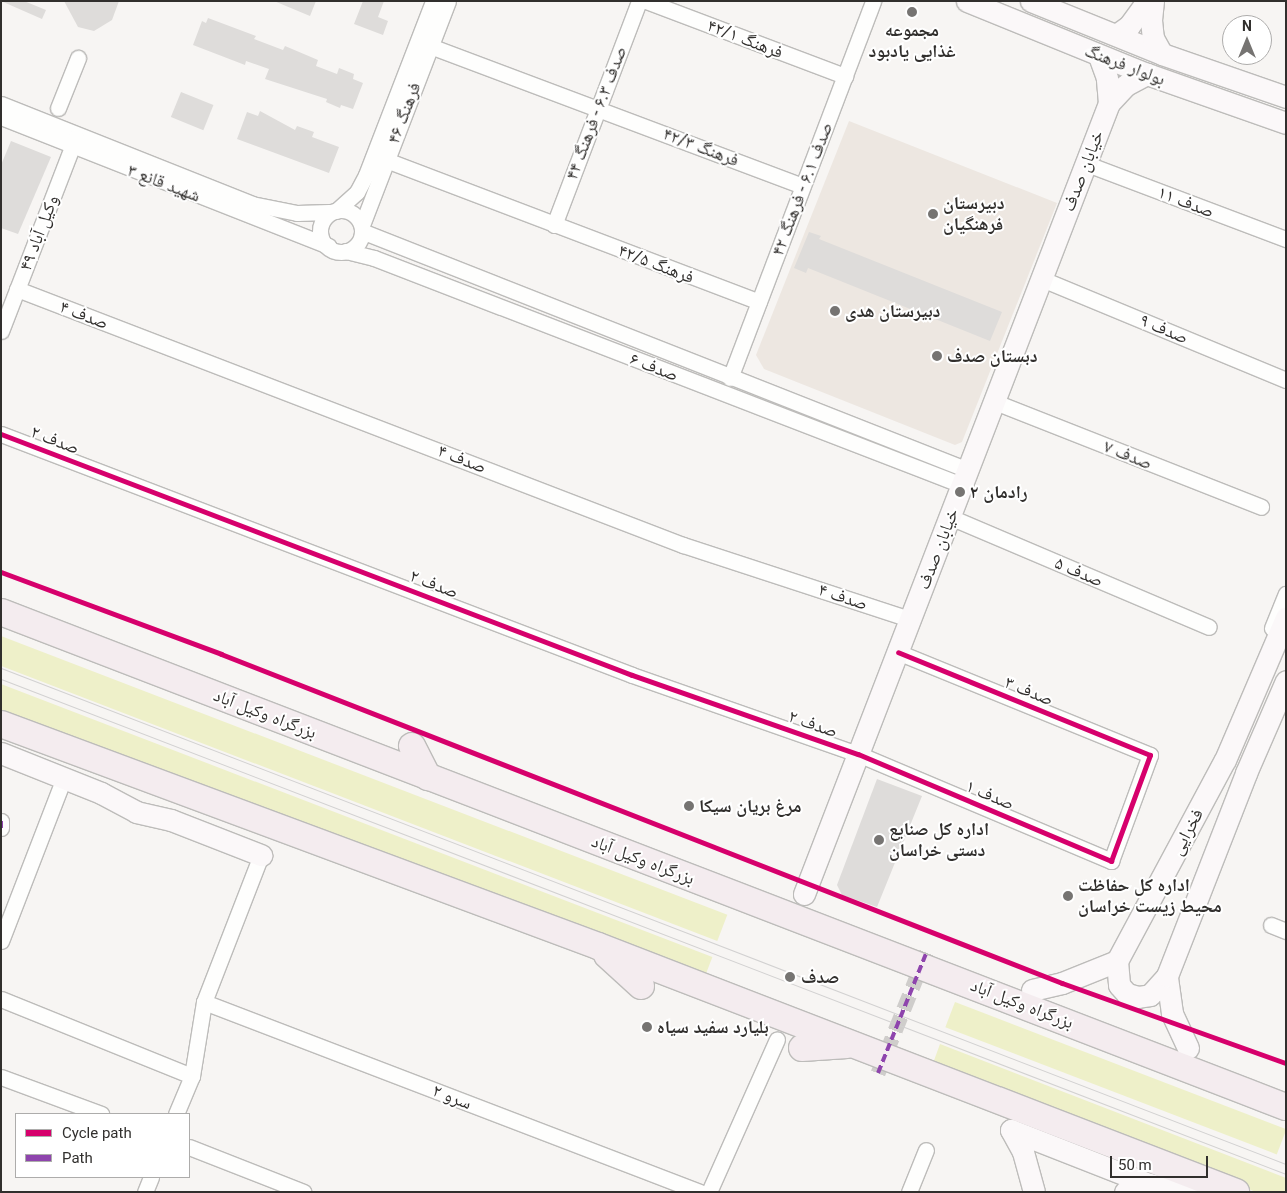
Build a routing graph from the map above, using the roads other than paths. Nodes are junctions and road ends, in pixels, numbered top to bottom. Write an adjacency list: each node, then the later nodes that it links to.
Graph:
1 (433, 1): 29 (street, فرهنگ ۴۶)
2 (448, 1): 12 (street, فرهنگ ۴۶)
3 (639, 1): 22 (street, صدف ۶.۳ - فرهنگ ۴۴)
4 (646, 1): 17 (street, فرهنگ ۴۲/۱)
5 (873, 1): 17 (street, صدف ۶.۱ - فرهنگ ۴۲)
6 (967, 1): 10 (street, بولوار فرهنگ)
7 (1031, 1): 11 (street, بولوار فرهنگ)
8 (1147, 1): 11 (street)
9 (1154, 1): 13 (street)
10 (1005, 8): 14 (street, بولوار فرهنگ)
11 (1116, 35): 13 (street, بولوار فرهنگ)
12 (430, 46): 22 (street, فرهنگ ۴۲/۳); 26 (street, فرهنگ ۴۶)
13 (1162, 54): 18 (street, بولوار فرهنگ)
14 (1100, 56): 16 (street, بولوار فرهنگ); 19 (street)
15 (78, 58): 21 (street)
16 (1147, 74): 19 (street); 24 (street, بولوار فرهنگ)
17 (845, 76): 28 (street, صدف ۶.۱ - فرهنگ ۴۲)
18 (1286, 97)
19 (1109, 103): 27 (street, خیابان صدف)
20 (1, 104): 25 (street, شهید قانع ۳)
21 (58, 108)
22 (598, 108): 28 (street, فرهنگ ۴۲/۳); 30 (street, صدف ۶.۳ - فرهنگ ۴۴)
23 (1, 117): 25 (street, شهید قانع ۳)
24 (1286, 123)
25 (74, 142): 29 (street, شهید قانع ۳); 33 (street, شهید قانع ۳); 36 (street, وکیل آباد ۴۹)
26 (386, 160): 30 (street, فرهنگ ۴۲/۵); 31 (street, فرهنگ ۴۶)
27 (1087, 164): 32 (street, صدف ۱۱); 35 (street, خیابان صدف)
28 (803, 186): 37 (street, صدف ۶.۱ - فرهنگ ۴۲)
29 (332, 212): 31 (street); 33 (street)
30 (554, 225): 37 (street, فرهنگ ۴۲/۵)
31 (363, 229): 34 (street); 39 (street, صدف ۶)
32 (1286, 240)
33 (328, 246): 34 (street)
34 (346, 251): 41 (street, صدف ۶)
35 (1042, 279): 43 (street, صدف ۹); 44 (street, خیابان صدف)
36 (17, 289): 38 (street, وکیل آباد ۴۹); 52 (street, صدف ۴)
37 (759, 302): 42 (street, صدف ۶.۱ - فرهنگ ۴۲)
38 (5, 310): 40 (street, وکیل آباد ۴۹)
39 (587, 322): 41 (street); 42 (street, صدف ۶)
40 (1, 331)
41 (580, 338): 46 (street, صدف ۶)
42 (730, 378): 46 (street, صدف ۶)
43 (1286, 380)
44 (994, 402): 46 (street, خیابان صدف); 47 (street, صدف ۷)
45 (1, 434): 60 (street, صدف ۲)
46 (965, 478): 48 (street, خیابان صدف)
47 (1261, 507)
48 (950, 517): 52 (street, خیابان صدف); 53 (street, صدف ۵)
49 (1286, 594): 55 (street)
50 (1, 612): 62 (highway, بزرگراه وکیل آباد)
51 (1286, 618): 55 (street, فخرایی)
52 (910, 619): 54 (street, خیابان صدف)
53 (1209, 627)
54 (898, 652): 60 (street, خیابان صدف); 66 (street, صدف ۳)
55 (1272, 655): 72 (street, فخرایی)
56 (1286, 681): 73 (street, فخرایی)
57 (1, 724): 71 (highway)
58 (412, 746): 62 (highway)
59 (1, 753): 61 (street)
60 (858, 754): 66 (street, صدف ۱); 67 (street, خیابان صدف)
61 (64, 778): 65 (street); 70 (street)
62 (428, 778): 79 (highway, بزرگراه وکیل آباد)
63 (1, 821): 64 (street)
64 (1, 828)
65 (261, 855): 77 (street)
66 (1110, 861)
67 (806, 888)
68 (1271, 925): 69 (street)
69 (1286, 931)
70 (1, 941)
71 (598, 946): 74 (highway); 81 (highway)
72 (1117, 961): 73 (street); 75 (street)
73 (1167, 976): 83 (street, فخرایی)
74 (641, 986)
75 (1032, 990)
76 (1, 999): 84 (street)
77 (204, 1002): 84 (street); 95 (street, سرو ۲)
78 (1106, 1017): 79 (highway)
79 (1058, 1018): 86 (highway, بزرگراه وکیل آباد)
80 (777, 1039): 96 (street)
81 (855, 1045): 82 (highway); 101 (highway)
82 (802, 1048)
83 (1188, 1048)
84 (192, 1076): 88 (street)
85 (1, 1077): 87 (street)
86 (1286, 1107)
87 (98, 1113)
88 (176, 1113)
89 (190, 1147): 94 (street)
90 (926, 1150): 97 (street)
91 (151, 1178): 93 (street)
92 (1149, 1184): 98 (street); 99 (street); 100 (street)
93 (144, 1192)
94 (304, 1192)
95 (700, 1192)
96 (709, 1192)
97 (909, 1192)
98 (1034, 1192)
99 (1125, 1192)
100 (1186, 1192)
101 (1236, 1192)

